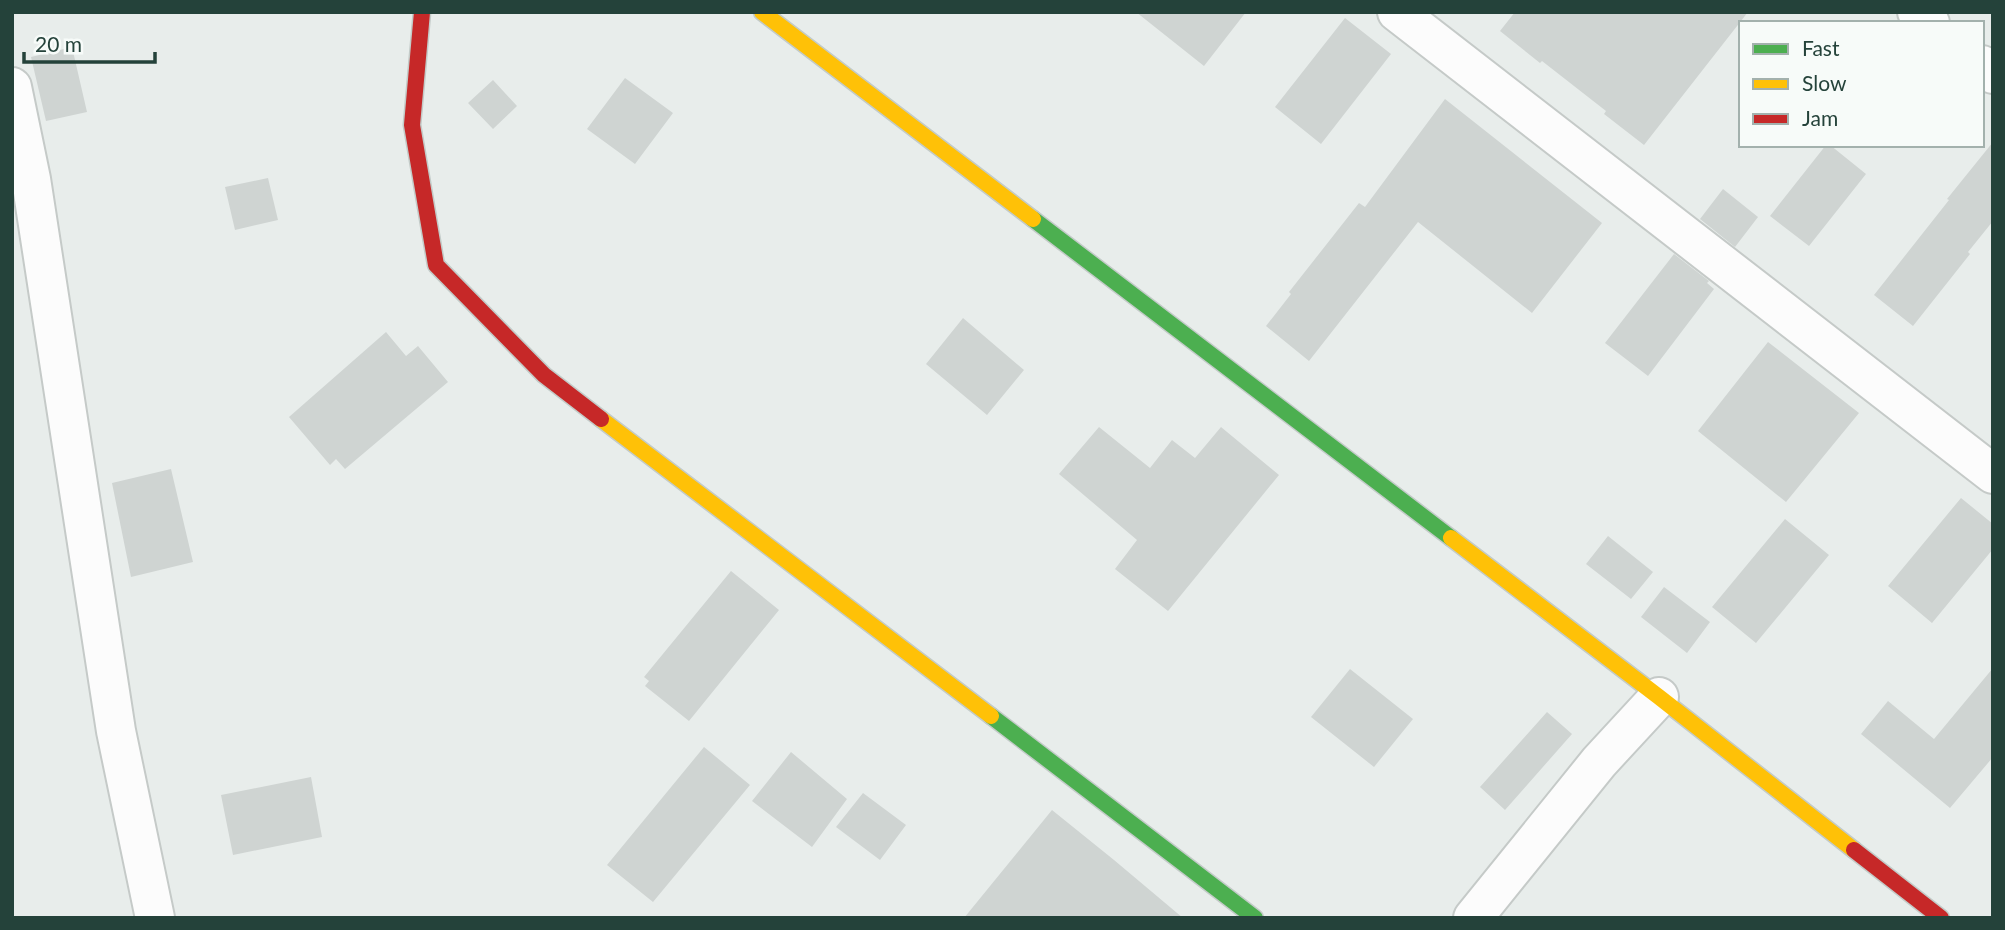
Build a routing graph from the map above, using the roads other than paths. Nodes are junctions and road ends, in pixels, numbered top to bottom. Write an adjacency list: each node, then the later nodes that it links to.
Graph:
1 (422, 12): 8 (street)
2 (762, 12): 6 (street)
3 (1397, 12): 5 (street)
4 (12, 87): 7 (street)
5 (1993, 474)
6 (1659, 697): 9 (street); 10 (street)
7 (155, 918)
8 (1255, 918)
9 (1473, 918)
10 (1941, 918)

